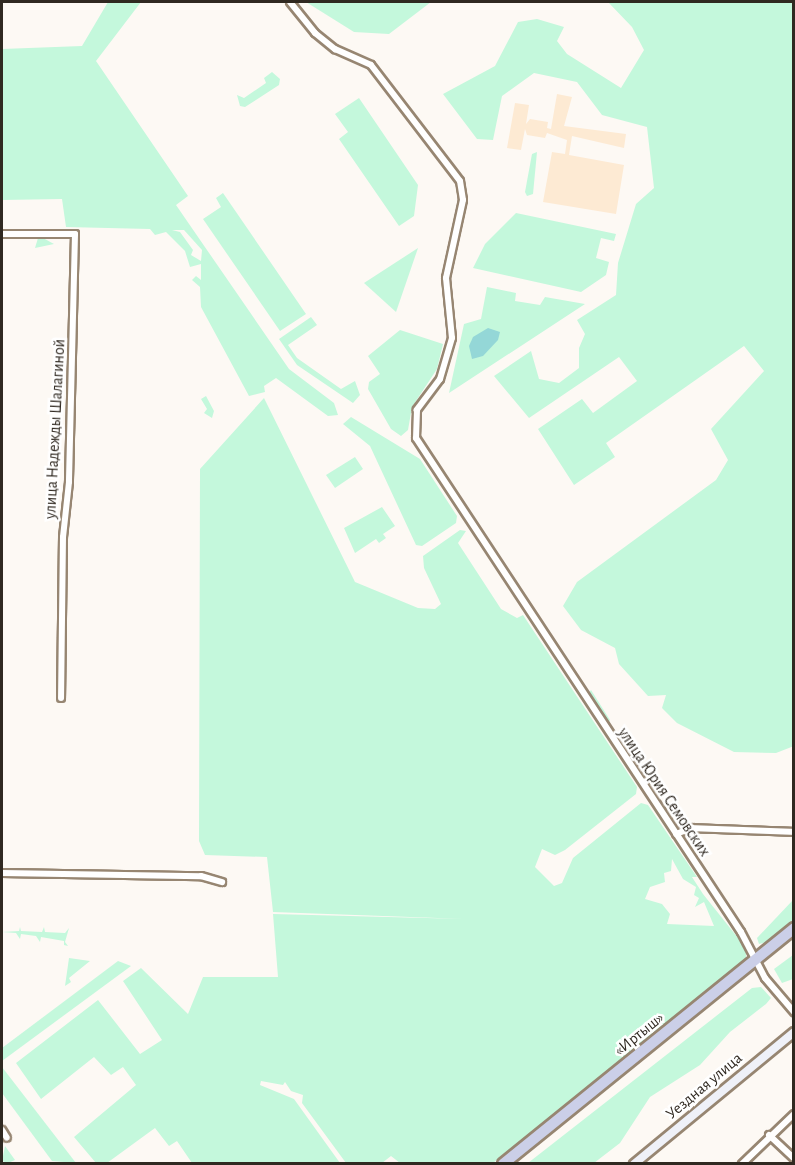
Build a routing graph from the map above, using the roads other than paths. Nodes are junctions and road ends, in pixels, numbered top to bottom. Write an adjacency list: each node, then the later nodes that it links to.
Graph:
1 (290, 2): 5 (street, улица Юрия Семовских)
2 (2, 234): 3 (street, улица Надежды Шалагиной)
3 (61, 698)
4 (794, 832): 5 (street)
5 (676, 834): 10 (street, улица Юрия Семовских)
6 (2, 873): 7 (street)
7 (222, 882)
8 (794, 928): 10 (highway, «Иртыш»)
9 (794, 937): 10 (highway, «Иртыш»)
10 (757, 961): 11 (street, улица Юрия Семовских); 18 (highway, «Иртыш»); 19 (highway, «Иртыш»)
11 (794, 1012)
12 (794, 1032): 20 (street, Уездная улица)
13 (794, 1114): 15 (street)
14 (2, 1130): 16 (street)
15 (770, 1135): 17 (street); 21 (street)
16 (8, 1138)
17 (794, 1158)
18 (503, 1164)
19 (514, 1164)
20 (634, 1164)
21 (742, 1164)

